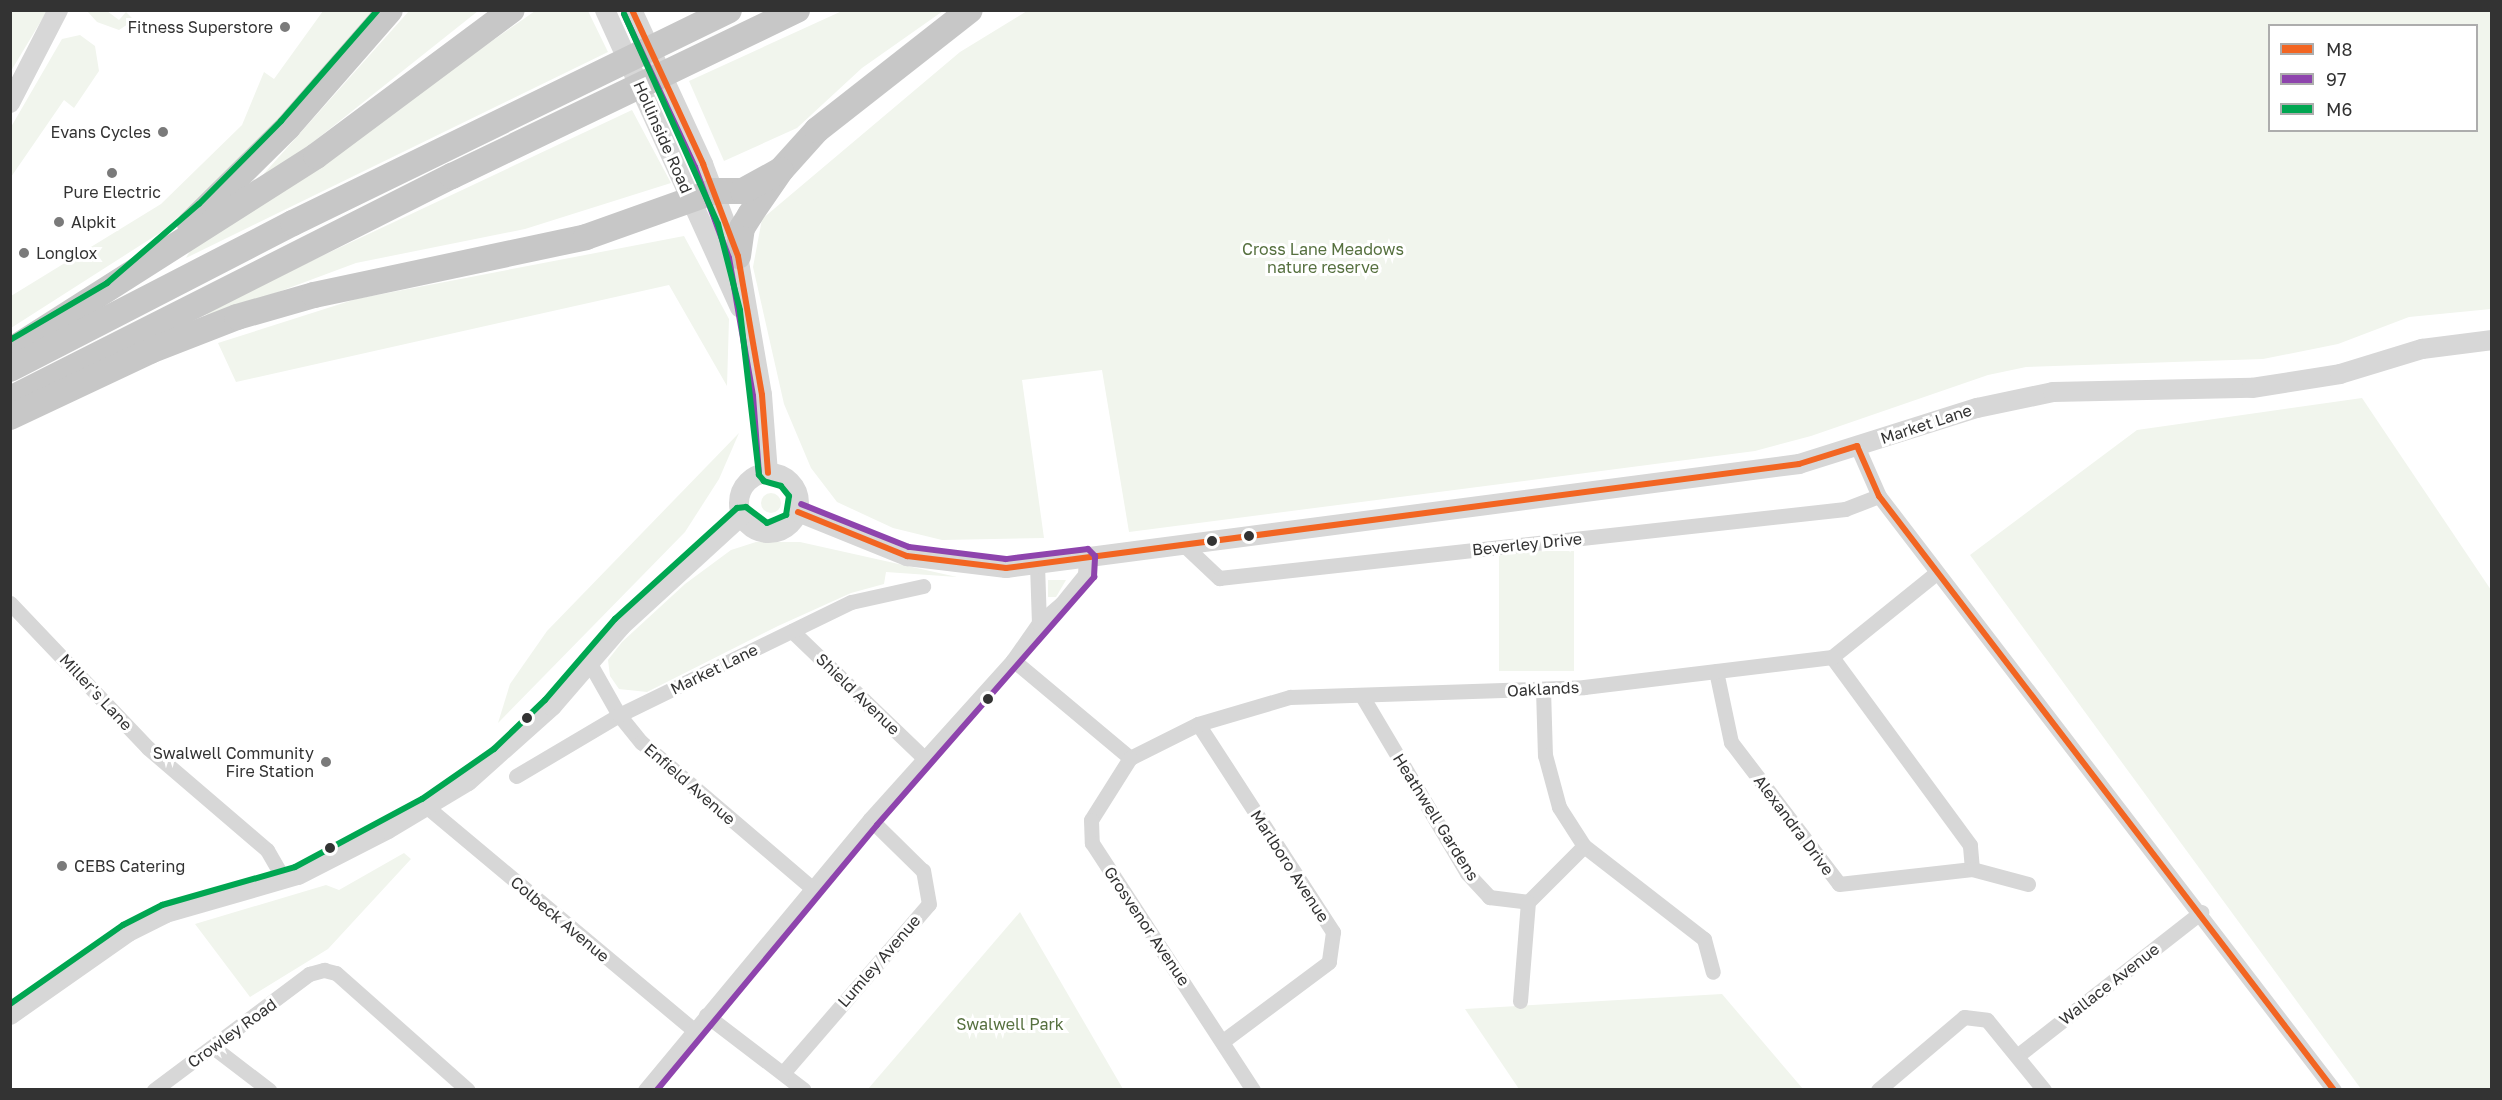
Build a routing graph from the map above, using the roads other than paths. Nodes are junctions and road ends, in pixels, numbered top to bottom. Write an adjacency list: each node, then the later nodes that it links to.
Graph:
1 (58, 10): 9 (street)
2 (390, 10): 13 (highway)
3 (512, 10): 13 (highway)
4 (605, 10): 11 (street, Hollinside Road)
5 (632, 10): 11 (street, Hollinside Road)
6 (729, 10): 17 (highway)
7 (797, 10): 18 (highway)
8 (970, 10): 10 (highway)
9 (10, 103)
10 (781, 170): 11 (highway); 12 (highway)
11 (703, 196): 12 (street, Hollinside Road); 14 (street, Hollinside Road); 19 (highway)
12 (738, 256): 14 (street, Hollinside Road)
13 (112, 290): 16 (highway)
14 (750, 329): 21 (street, Hollinside Road)
15 (2492, 340): 20 (street, Market Lane)
16 (10, 351)
17 (10, 369)
18 (10, 399)
19 (10, 417)
20 (1857, 446): 22 (street); 25 (street, Market Lane)
21 (768, 472): 23 (street); 24 (street)
22 (1878, 496): 25 (street, Beverley Drive); 28 (street)
23 (798, 512): 24 (street); 27 (street, Market Lane)
24 (742, 515): 35 (street)
25 (1185, 546): 26 (street, Market Lane)
26 (1086, 558): 27 (street, Market Lane); 31 (street)
27 (1037, 564): 31 (street)
28 (1936, 573): 33 (street); 52 (street)
29 (923, 586): 32 (street, Market Lane)
30 (10, 603): 48 (street, Miller's Lane)
31 (1039, 623): 34 (street)
32 (792, 631): 39 (street, Market Lane); 41 (street, Shield Avenue)
33 (1832, 657): 36 (street, Oaklands); 47 (street)
34 (1013, 660): 41 (street); 42 (street)
35 (589, 662): 39 (street, Enfield Avenue); 44 (street)
36 (1716, 671): 37 (street, Oaklands); 47 (street, Alexandra Drive)
37 (1543, 689): 38 (street, Oaklands); 46 (street)
38 (1362, 696): 40 (street, Oaklands); 51 (street, Heathwell Gardens)
39 (619, 715): 43 (street, Market Lane); 50 (street, Enfield Avenue)
40 (1198, 724): 42 (street, Oaklands); 58 (street, Marlboro Avenue)
41 (924, 758): 45 (street)
42 (1130, 758): 58 (street, Grosvenor Avenue)
43 (516, 776)
44 (427, 807): 48 (street); 57 (street, Colbeck Avenue)
45 (870, 819): 50 (street); 61 (street, Lumley Avenue)
46 (1584, 846): 51 (street); 53 (street)
47 (1972, 869): 49 (street)
48 (284, 880): 55 (street)
49 (2028, 884)
50 (812, 888): 56 (street)
51 (1528, 902): 54 (street)
52 (2201, 912): 60 (street, Wallace Avenue); 70 (street)
53 (1713, 972)
54 (1520, 1001)
55 (10, 1015)
56 (706, 1015): 57 (street); 61 (street)
57 (694, 1030): 65 (street)
58 (1223, 1041): 67 (street, Grosvenor Avenue)
59 (213, 1047): 62 (street, Crowley Road); 63 (street); 64 (street, Crowley Road)
60 (2017, 1056): 68 (street); 69 (street)
61 (783, 1073): 66 (street)
62 (154, 1089)
63 (268, 1089)
64 (468, 1089)
65 (645, 1089)
66 (804, 1089)
67 (1254, 1089)
68 (1878, 1089)
69 (2044, 1089)
70 (2334, 1089)

